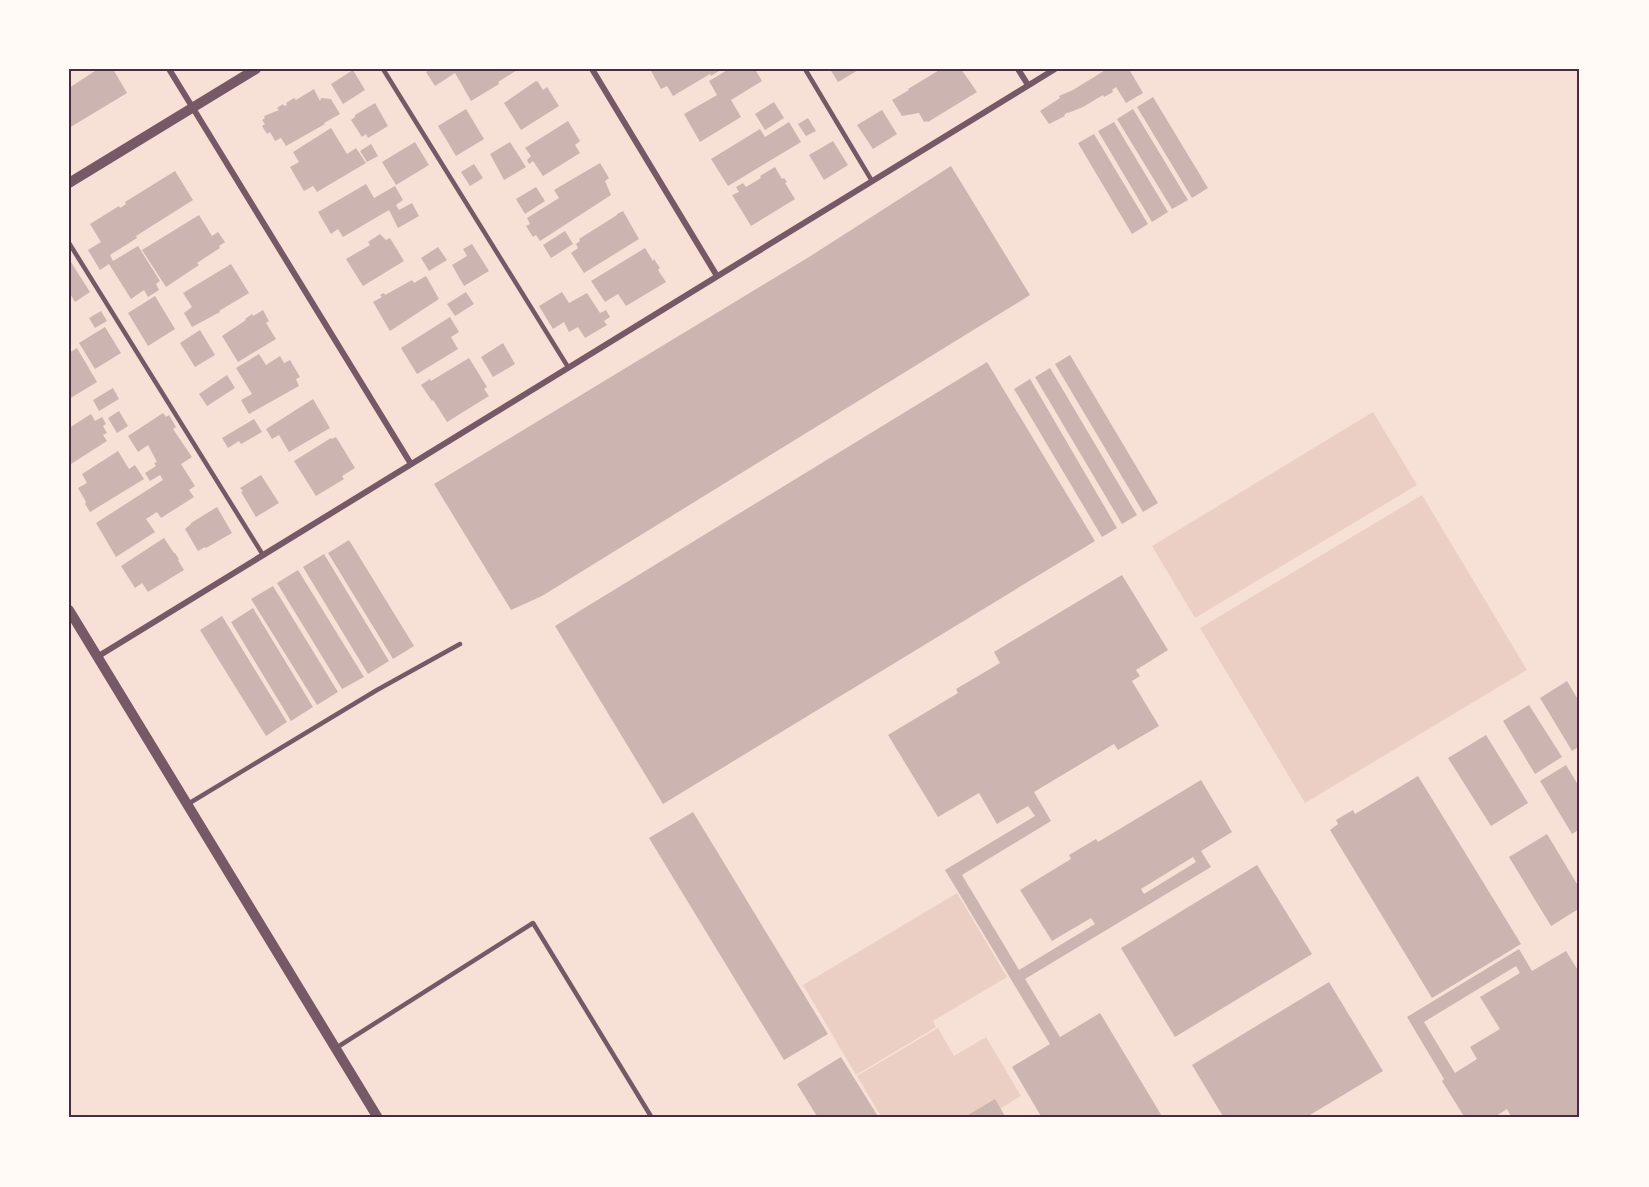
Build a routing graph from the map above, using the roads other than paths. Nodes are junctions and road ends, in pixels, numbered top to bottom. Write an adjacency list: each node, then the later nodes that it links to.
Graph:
1 (169, 69): 9 (street)
2 (256, 69): 9 (street)
3 (383, 69): 14 (lane)
4 (592, 69): 13 (street)
5 (805, 69): 10 (lane)
6 (1018, 69): 8 (street)
7 (1055, 69): 8 (street)
8 (1028, 85): 10 (street)
9 (192, 108): 11 (street); 15 (street)
10 (872, 181): 13 (street)
11 (69, 183)
12 (69, 243): 16 (lane)
13 (717, 276): 14 (street)
14 (568, 367): 15 (street)
15 (411, 464): 16 (street)
16 (263, 555): 19 (street)
17 (69, 610): 19 (street)
18 (460, 644): 20 (lane)
19 (97, 657): 20 (street)
20 (188, 804): 21 (street)
21 (336, 1048): 22 (street); 23 (lane)
22 (378, 1118)
23 (652, 1118)

